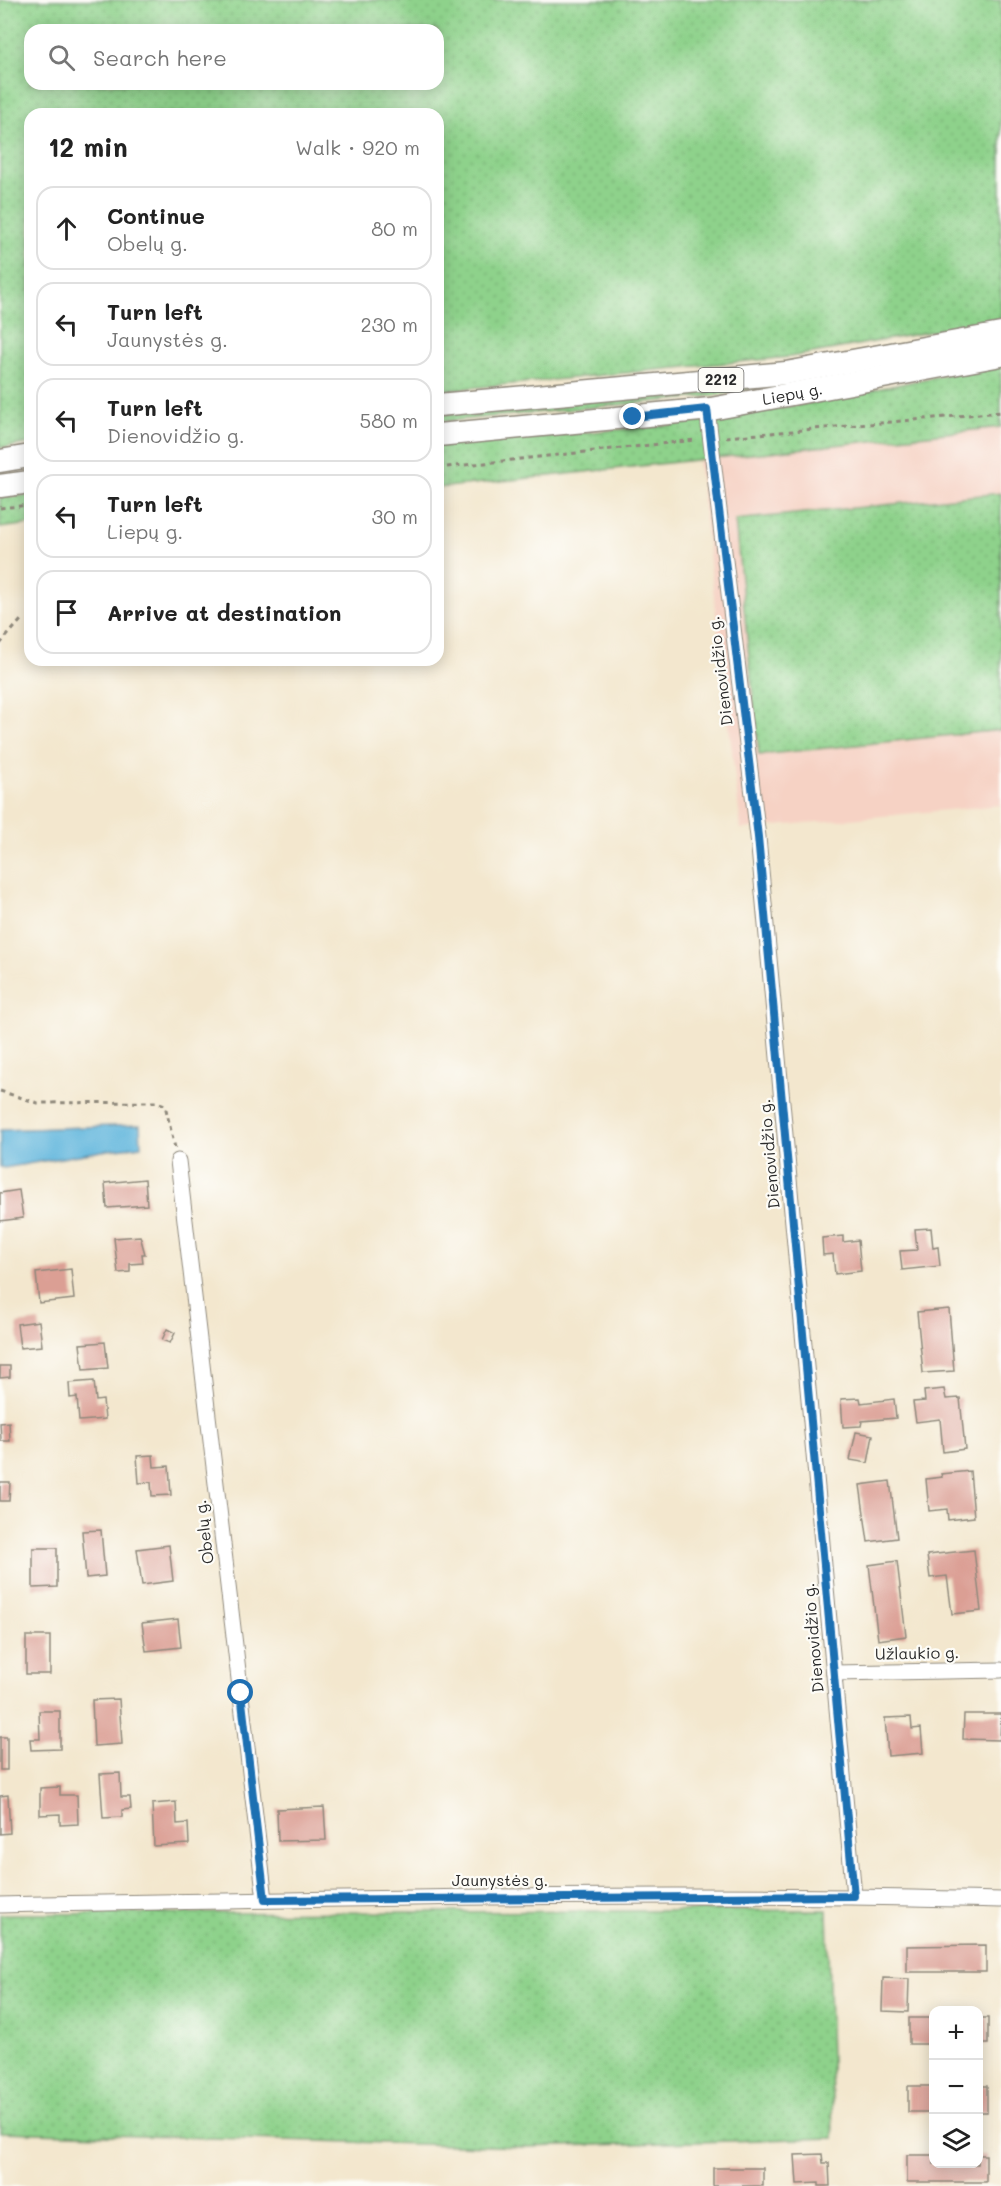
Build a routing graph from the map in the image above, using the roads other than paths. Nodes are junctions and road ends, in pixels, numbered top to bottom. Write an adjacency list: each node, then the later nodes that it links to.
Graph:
1 (1001, 334): 3 (main road, Liepų g. / 2212)
2 (1001, 354): 4 (main road, Liepų g. / 2212)
3 (444, 404)
4 (707, 409): 5 (main road, Liepų g. / 2212); 12 (street, Dienovidžio g.)
5 (444, 434)
6 (24, 457): 7 (main road)
7 (0, 460)
8 (24, 483): 9 (main road)
9 (0, 486)
10 (178, 1161): 14 (street, Obelų g.)
11 (1001, 1670): 12 (street, Užlaukio g.)
12 (834, 1673): 13 (street, Dienovidžio g.)
13 (854, 1896): 14 (street, Jaunystės g.); 15 (street, Jaunystės g.)
14 (265, 1900): 16 (street, Jaunystės g.)
15 (1001, 1900)
16 (0, 1905)

